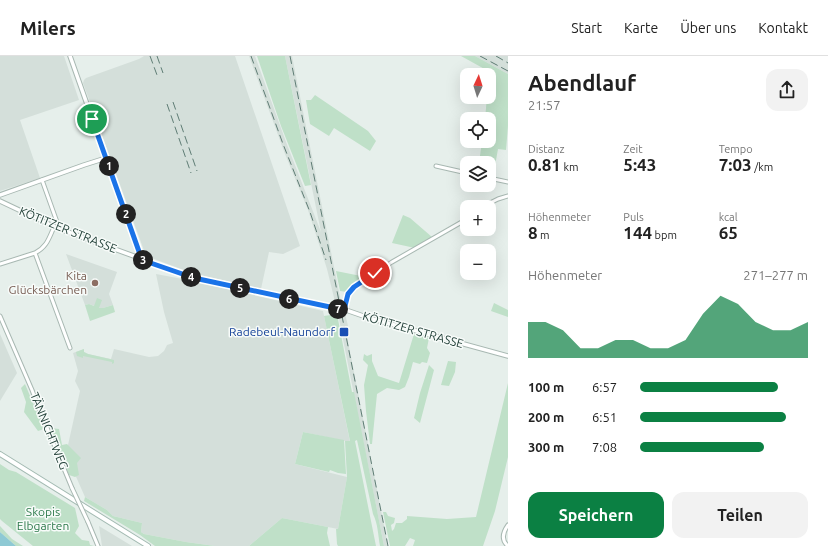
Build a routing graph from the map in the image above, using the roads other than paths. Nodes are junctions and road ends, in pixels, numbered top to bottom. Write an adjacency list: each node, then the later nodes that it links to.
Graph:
1 (70, 56): 2 (street)
2 (106, 158): 6 (street); 15 (street)
3 (436, 166): 4 (street)
4 (460, 171)
5 (496, 179): 7 (street)
6 (42, 180): 8 (street); 13 (street)
7 (508, 182)
8 (0, 195)
9 (508, 196): 10 (street)
10 (496, 200)
11 (0, 201): 13 (street, KÖTITZER STRASSE)
12 (460, 224): 17 (street)
13 (55, 227): 14 (street); 15 (street, KÖTITZER STRASSE)
14 (35, 253): 16 (street); 19 (street)
15 (142, 260): 17 (street, KÖTITZER STRASSE)
16 (0, 264)
17 (344, 310): 20 (street, KÖTITZER STRASSE)
18 (0, 316): 23 (street, TÄNNICHTWEG, bridge)
19 (70, 348)
20 (508, 356)
21 (0, 454): 24 (main road)
22 (508, 525): 25 (street)
23 (98, 546)
24 (148, 546)
25 (508, 546)

